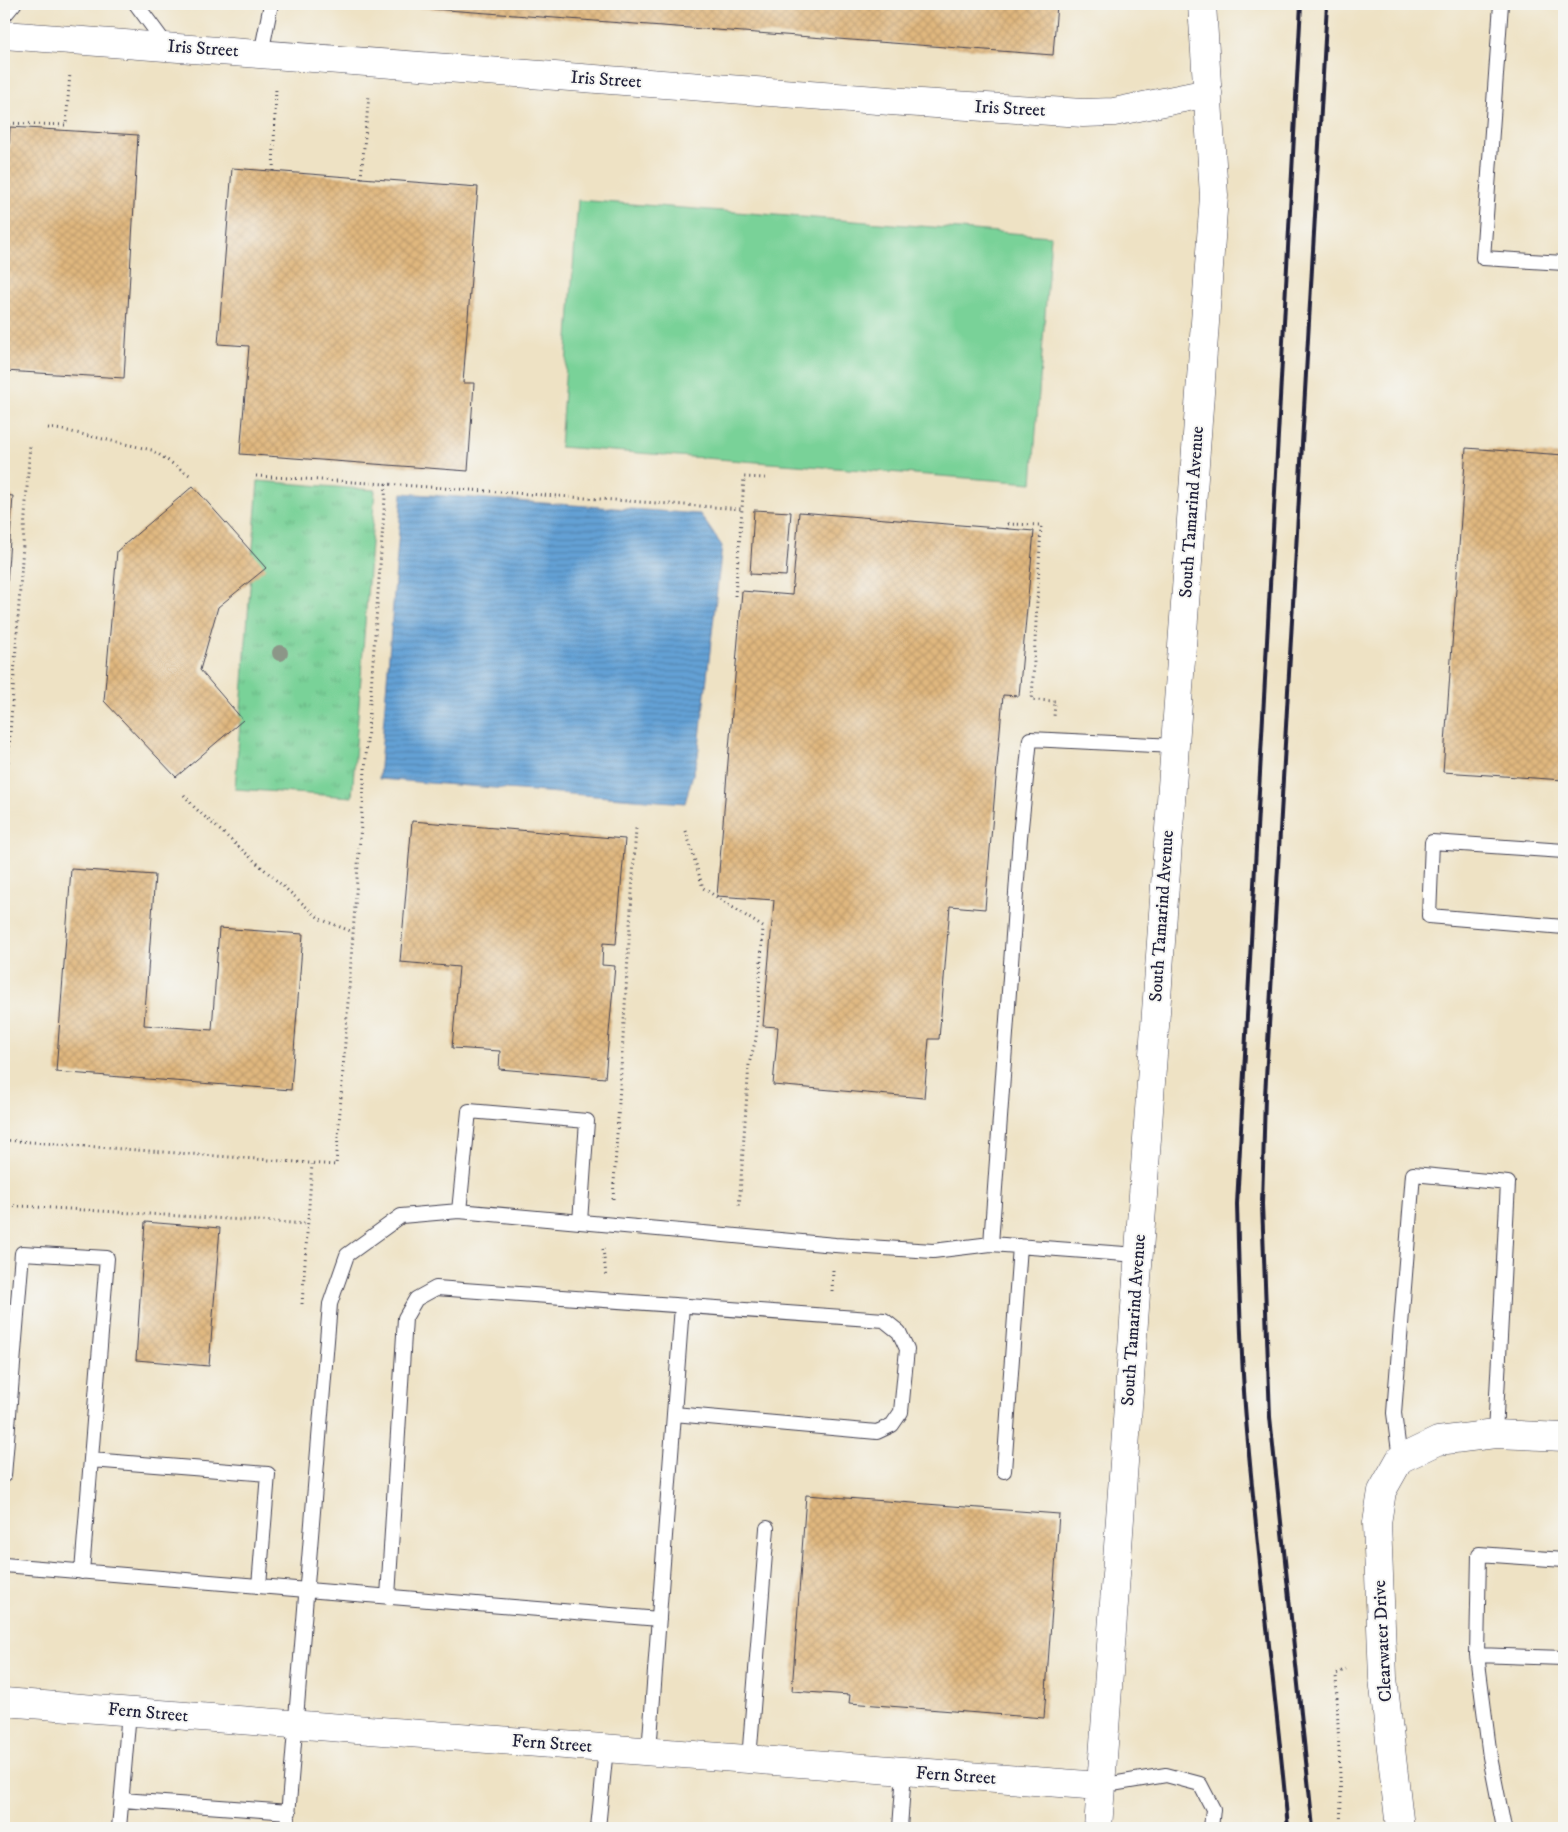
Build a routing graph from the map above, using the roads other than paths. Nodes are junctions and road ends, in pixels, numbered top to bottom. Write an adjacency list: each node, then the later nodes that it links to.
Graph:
1 (14, 4): 6 (lane)
2 (136, 4): 8 (lane)
3 (271, 4): 9 (lane)
4 (1202, 4): 10 (street, South Tamarind Avenue)
5 (1501, 4): 11 (lane)
6 (4, 16)
7 (4, 35): 8 (street, Iris Street)
8 (167, 47): 9 (street, Iris Street)
9 (261, 54): 10 (street, Iris Street)
10 (1208, 94): 12 (street, South Tamarind Avenue)
11 (1564, 264)
12 (1175, 746): 17 (lane); 19 (street, South Tamarind Avenue)
13 (1564, 851): 14 (lane)
14 (1564, 927)
15 (459, 1211): 16 (lane); 16 (lane); 33 (lane)
16 (580, 1222): 17 (lane)
17 (991, 1244): 18 (lane)
18 (1020, 1246): 19 (lane); 26 (lane)
19 (1138, 1255): 45 (street, South Tamarind Avenue)
20 (682, 1306): 21 (lane); 21 (lane); 34 (lane)
21 (674, 1414): 35 (lane)
22 (1495, 1434): 23 (street); 24 (street); 24 (lane)
23 (1564, 1437)
24 (1400, 1459): 54 (street, Clearwater Drive)
25 (91, 1460): 27 (lane); 31 (lane); 32 (lane)
26 (1004, 1471)
27 (4, 1476)
28 (767, 1528): 43 (lane)
29 (1564, 1560): 36 (lane)
30 (4, 1565): 31 (lane)
31 (82, 1572): 32 (lane)
32 (259, 1586): 33 (lane)
33 (307, 1590): 34 (lane); 40 (lane)
34 (388, 1597): 35 (lane)
35 (659, 1619): 42 (lane)
36 (1477, 1655): 37 (lane); 55 (lane)
37 (1564, 1658)
38 (4, 1702): 39 (street, Fern Street)
39 (130, 1712): 40 (street, Fern Street); 46 (lane)
40 (296, 1725): 41 (street, Fern Street); 47 (lane)
41 (606, 1748): 42 (street, Fern Street); 50 (lane)
42 (649, 1752): 43 (street, Fern Street)
43 (750, 1760): 44 (street, Fern Street)
44 (904, 1772): 45 (street, Fern Street); 51 (lane)
45 (1100, 1786): 52 (street, South Tamarind Avenue); 53 (lane)
46 (122, 1800): 47 (lane); 48 (lane)
47 (289, 1812): 49 (lane)
48 (119, 1828)
49 (287, 1828)
50 (598, 1828)
51 (900, 1828)
52 (1098, 1828)
53 (1212, 1828)
54 (1400, 1828)
55 (1504, 1828)

